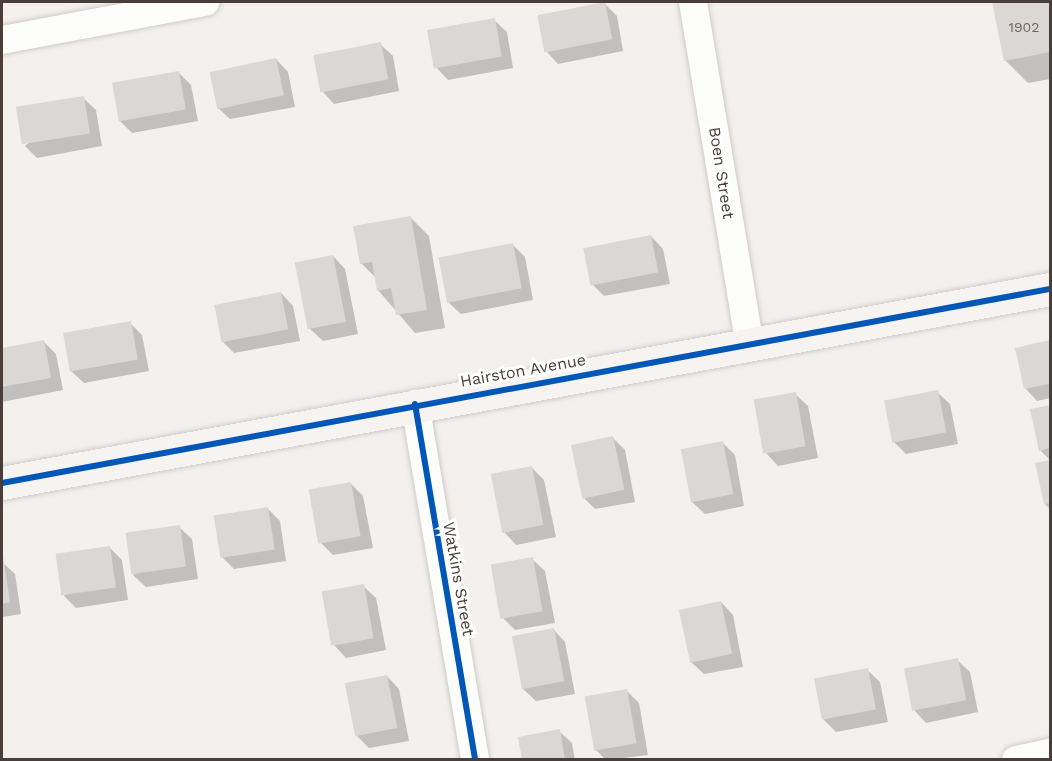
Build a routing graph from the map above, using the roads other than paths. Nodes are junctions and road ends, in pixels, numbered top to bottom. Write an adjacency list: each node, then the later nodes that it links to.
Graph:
1 (206, 2): 3 (street)
2 (693, 2): 5 (street, Boen Street)
3 (2, 40)
4 (1050, 289): 5 (street, Hairston Avenue)
5 (750, 345): 6 (street, Hairston Avenue)
6 (415, 404): 7 (street, Hairston Avenue); 9 (street, Watkins Street)
7 (2, 483)
8 (1050, 753): 10 (street)
9 (475, 759)
10 (1016, 759)

